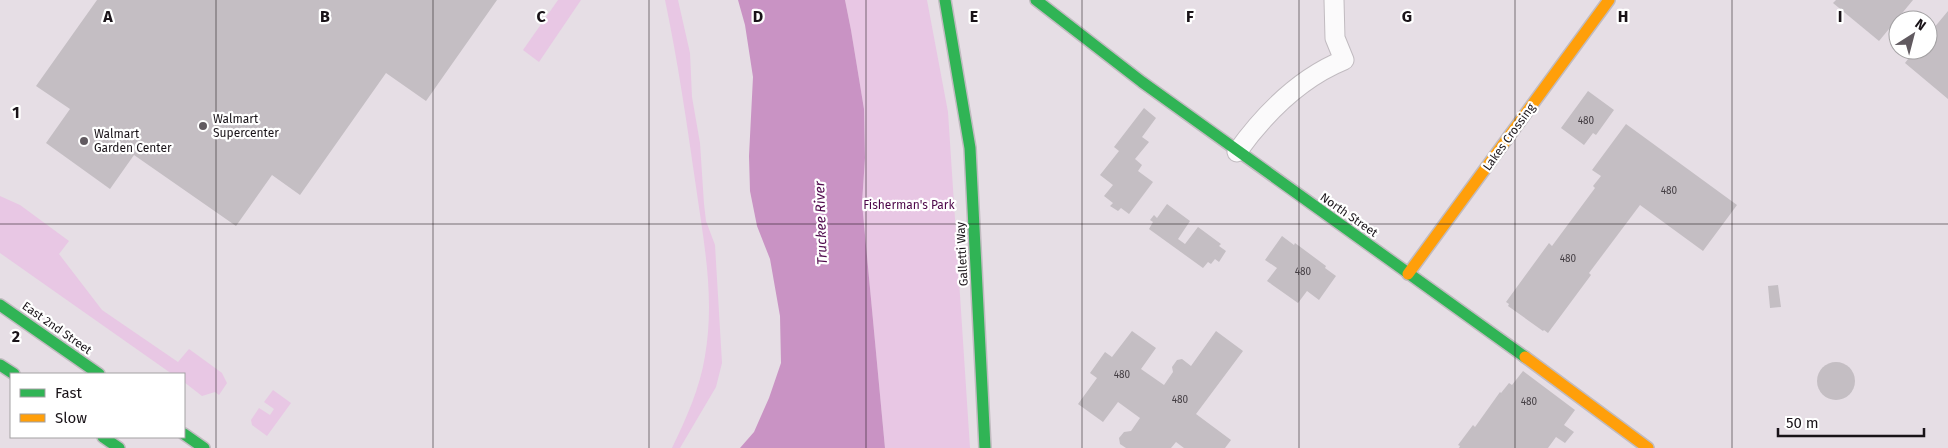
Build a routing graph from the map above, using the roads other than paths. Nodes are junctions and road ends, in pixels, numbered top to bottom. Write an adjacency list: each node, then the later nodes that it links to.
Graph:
1 (945, 0): 15 (street, Galletti Way)
2 (1036, 0): 5 (street, North Street)
3 (1334, 0): 5 (street)
4 (1609, 0): 6 (street, Lakes Crossing)
5 (1237, 152): 6 (street, North Street)
6 (1408, 274): 16 (street, North Street)
7 (0, 305): 10 (street, East 2nd Street)
8 (0, 364): 9 (street)
9 (13, 373)
10 (98, 373)
11 (185, 435): 14 (street)
12 (104, 438): 13 (street)
13 (119, 448)
14 (204, 448)
15 (986, 448)
16 (1648, 448)

